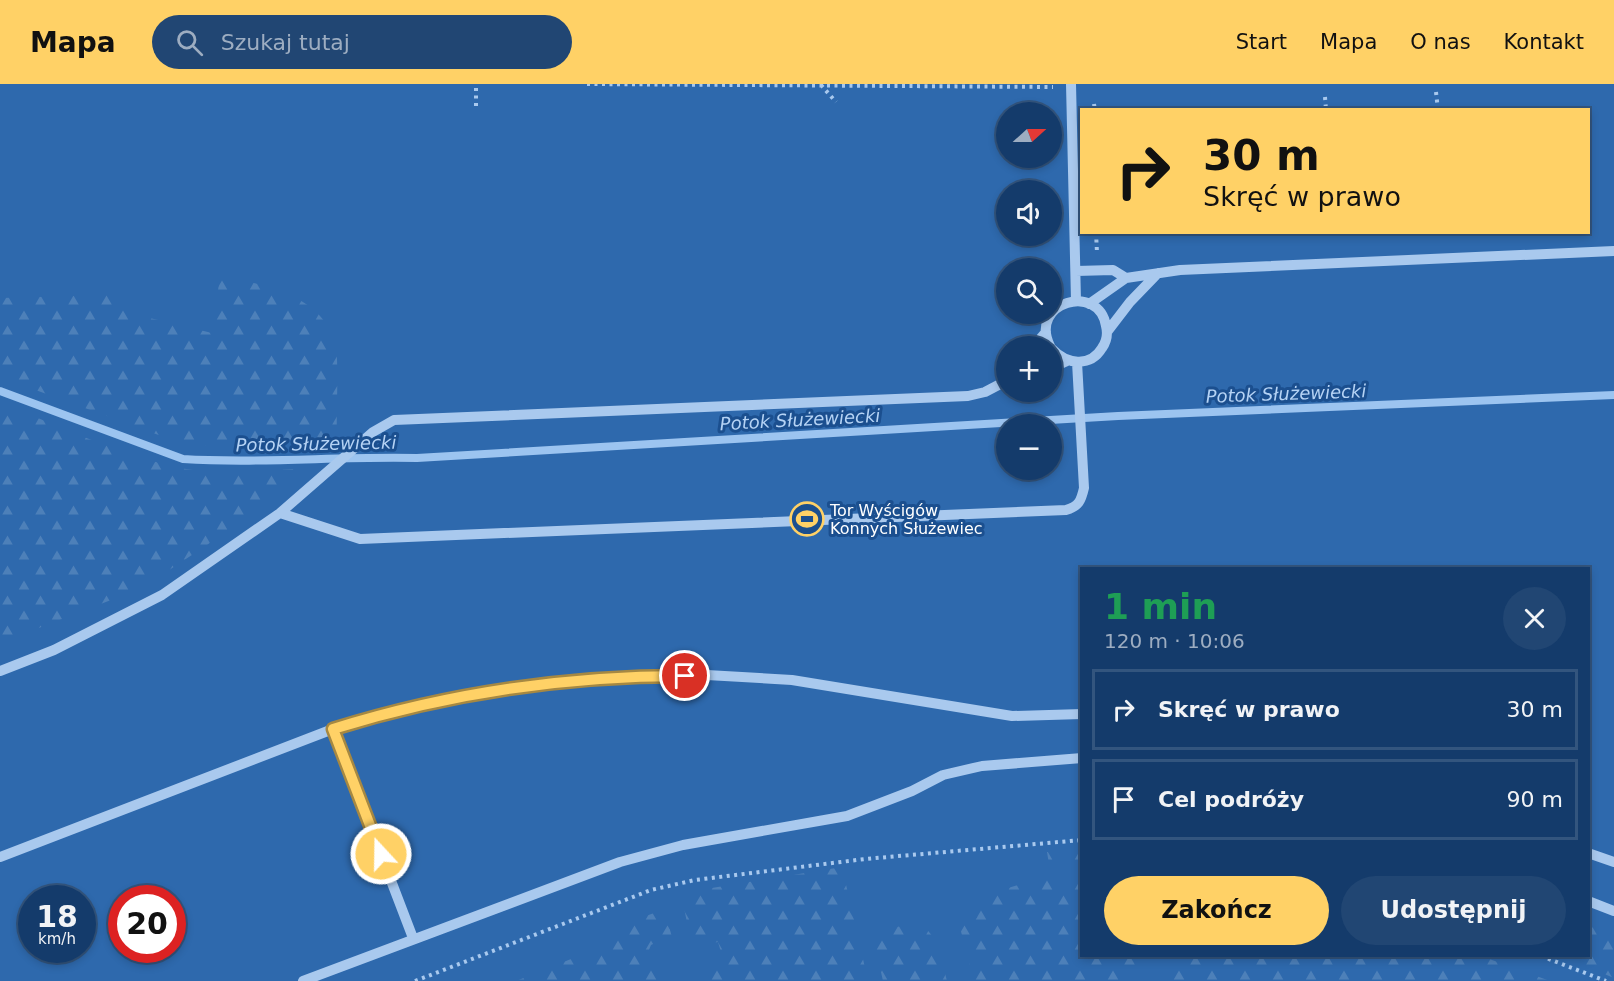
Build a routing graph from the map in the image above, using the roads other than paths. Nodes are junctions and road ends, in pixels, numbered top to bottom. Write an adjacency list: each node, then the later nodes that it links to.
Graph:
1 (1071, 86): 3 (lane)
2 (1614, 251): 4 (lane)
3 (1076, 271): 5 (lane); 6 (lane)
4 (1159, 273): 5 (lane); 9 (lane)
5 (1125, 278): 7 (lane)
6 (1077, 301): 7 (lane); 8 (lane)
7 (1089, 304): 9 (lane)
8 (1046, 332): 10 (lane); 11 (lane)
9 (1107, 332): 13 (lane)
10 (1043, 336)
11 (1047, 336)
12 (1062, 355): 13 (lane)
13 (1072, 362): 14 (lane); 16 (lane)
14 (1062, 365)
15 (996, 386): 16 (lane)
16 (280, 513): 17 (lane)
17 (0, 671)
18 (1080, 714): 19 (lane)
19 (333, 729): 22 (lane); 26 (lane)
20 (1080, 758): 26 (lane)
21 (1590, 854): 23 (lane)
22 (0, 857)
23 (1614, 862)
24 (1590, 902): 25 (lane)
25 (1614, 911)
26 (413, 938): 27 (lane)
27 (303, 981)

